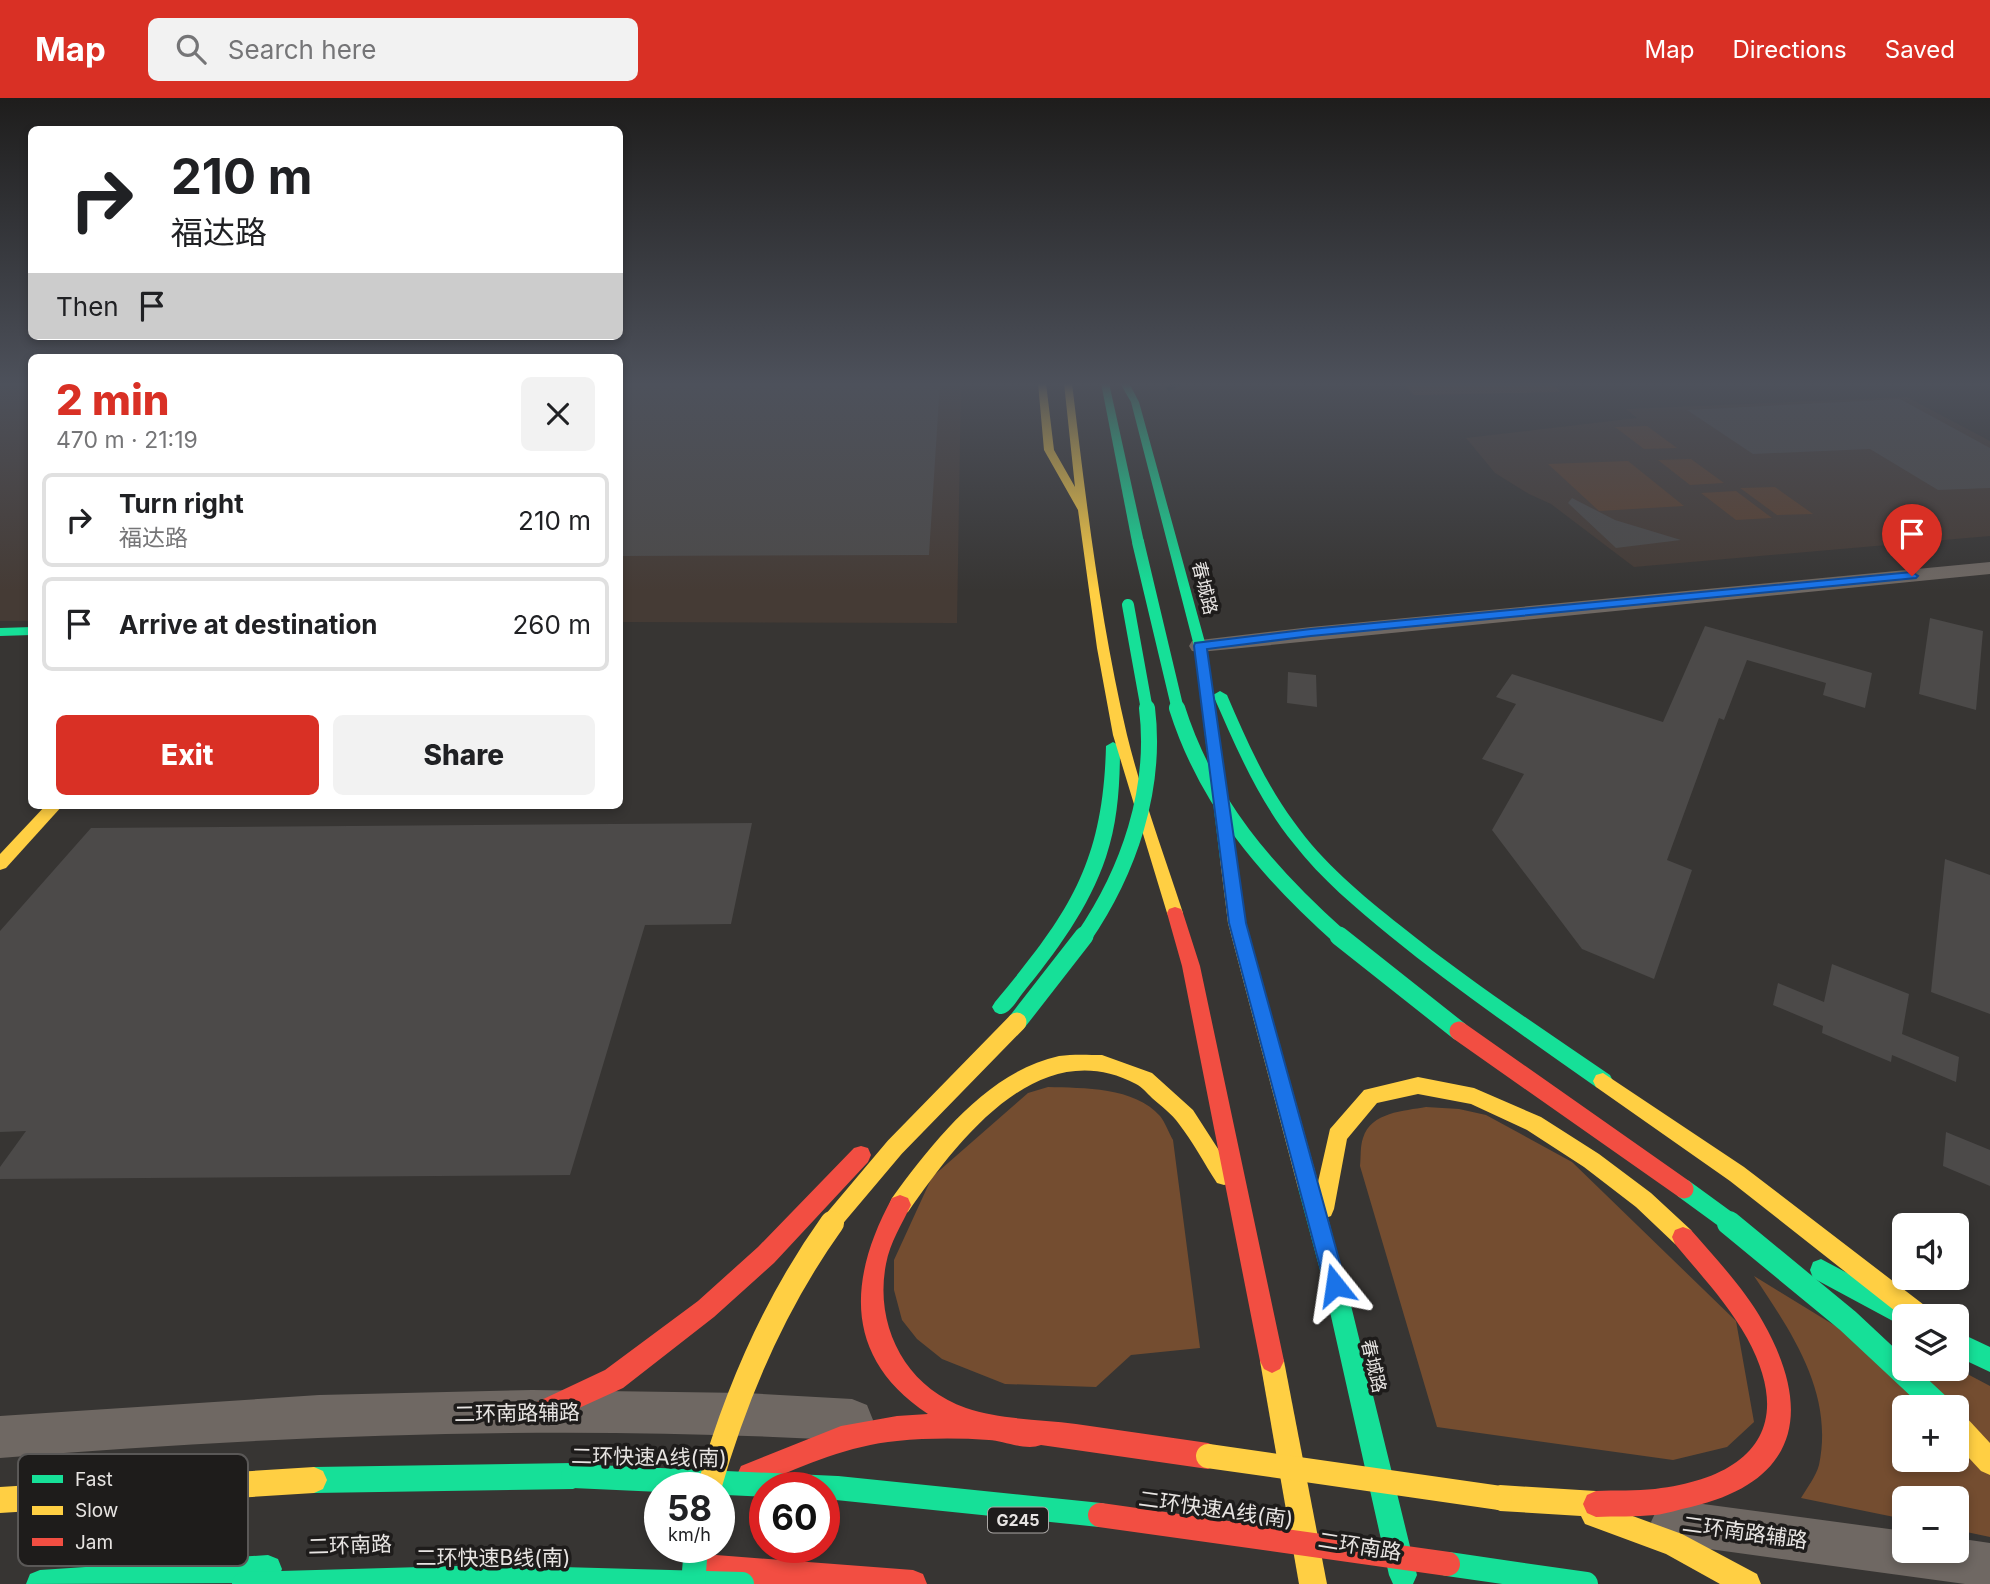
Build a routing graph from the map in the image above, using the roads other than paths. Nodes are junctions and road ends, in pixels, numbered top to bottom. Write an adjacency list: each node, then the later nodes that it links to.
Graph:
1 (1050, 452): 5 (main road)
2 (1076, 452): 5 (main road)
3 (1120, 452): 16 (main road, bridge)
4 (1148, 452): 10 (main road, 春城路)
5 (1082, 509): 11 (main road)
6 (1990, 568): 10 (street)
7 (1124, 583): 33 (main road, bridge)
8 (28, 631): 9 (main road)
9 (0, 632)
10 (1200, 646): 20 (main road, 春城路); 21 (main road)
11 (1103, 649): 14 (main road); 19 (main road)
12 (51, 809): 13 (main road)
13 (0, 864)
14 (987, 1022)
15 (868, 1148): 28 (main road)
16 (1628, 1150): 17 (main road, bridge); 27 (main road, bridge)
17 (1786, 1249)
18 (1807, 1261): 22 (main road)
19 (1256, 1273): 29 (main road); 53 (main road)
20 (1335, 1285): 38 (main road); 54 (main road, 春城路)
21 (1905, 1304)
22 (1892, 1309)
23 (1969, 1350): 25 (main road)
24 (1969, 1354): 26 (main road)
25 (1990, 1360)
26 (1990, 1370)
27 (1928, 1395)
28 (547, 1411): 29 (street, 二环南路辅路); 30 (street, 二环南路辅路)
29 (1035, 1435): 34 (main road); 38 (main road, bridge)
30 (0, 1437)
31 (1969, 1439): 32 (main road)
32 (1990, 1462)
33 (712, 1472)
34 (735, 1478)
35 (248, 1483): 56 (main road, 二环快速A线(南), bridge)
36 (644, 1491): 37 (main road)
37 (248, 1498)
38 (1500, 1498): 45 (street, 二环南路辅路); 57 (main road)
39 (18, 1499): 40 (main road, 二环快速A线(南), bridge)
40 (0, 1500)
41 (840, 1503): 55 (main road, 二环南路 / G245)
42 (18, 1515): 43 (main road)
43 (0, 1516)
44 (694, 1563): 50 (main road, bridge)
45 (1990, 1565)
46 (145, 1576): 47 (main road, 二环南路); 49 (main road); 52 (main road, 二环南路)
47 (40, 1584)
48 (244, 1584): 51 (main road, 二环快速B线(南), bridge)
49 (302, 1584)
50 (692, 1584)
51 (742, 1584)
52 (913, 1584)
53 (1313, 1584)
54 (1406, 1584)
55 (1472, 1584)
56 (1586, 1584)
57 (1747, 1584)

